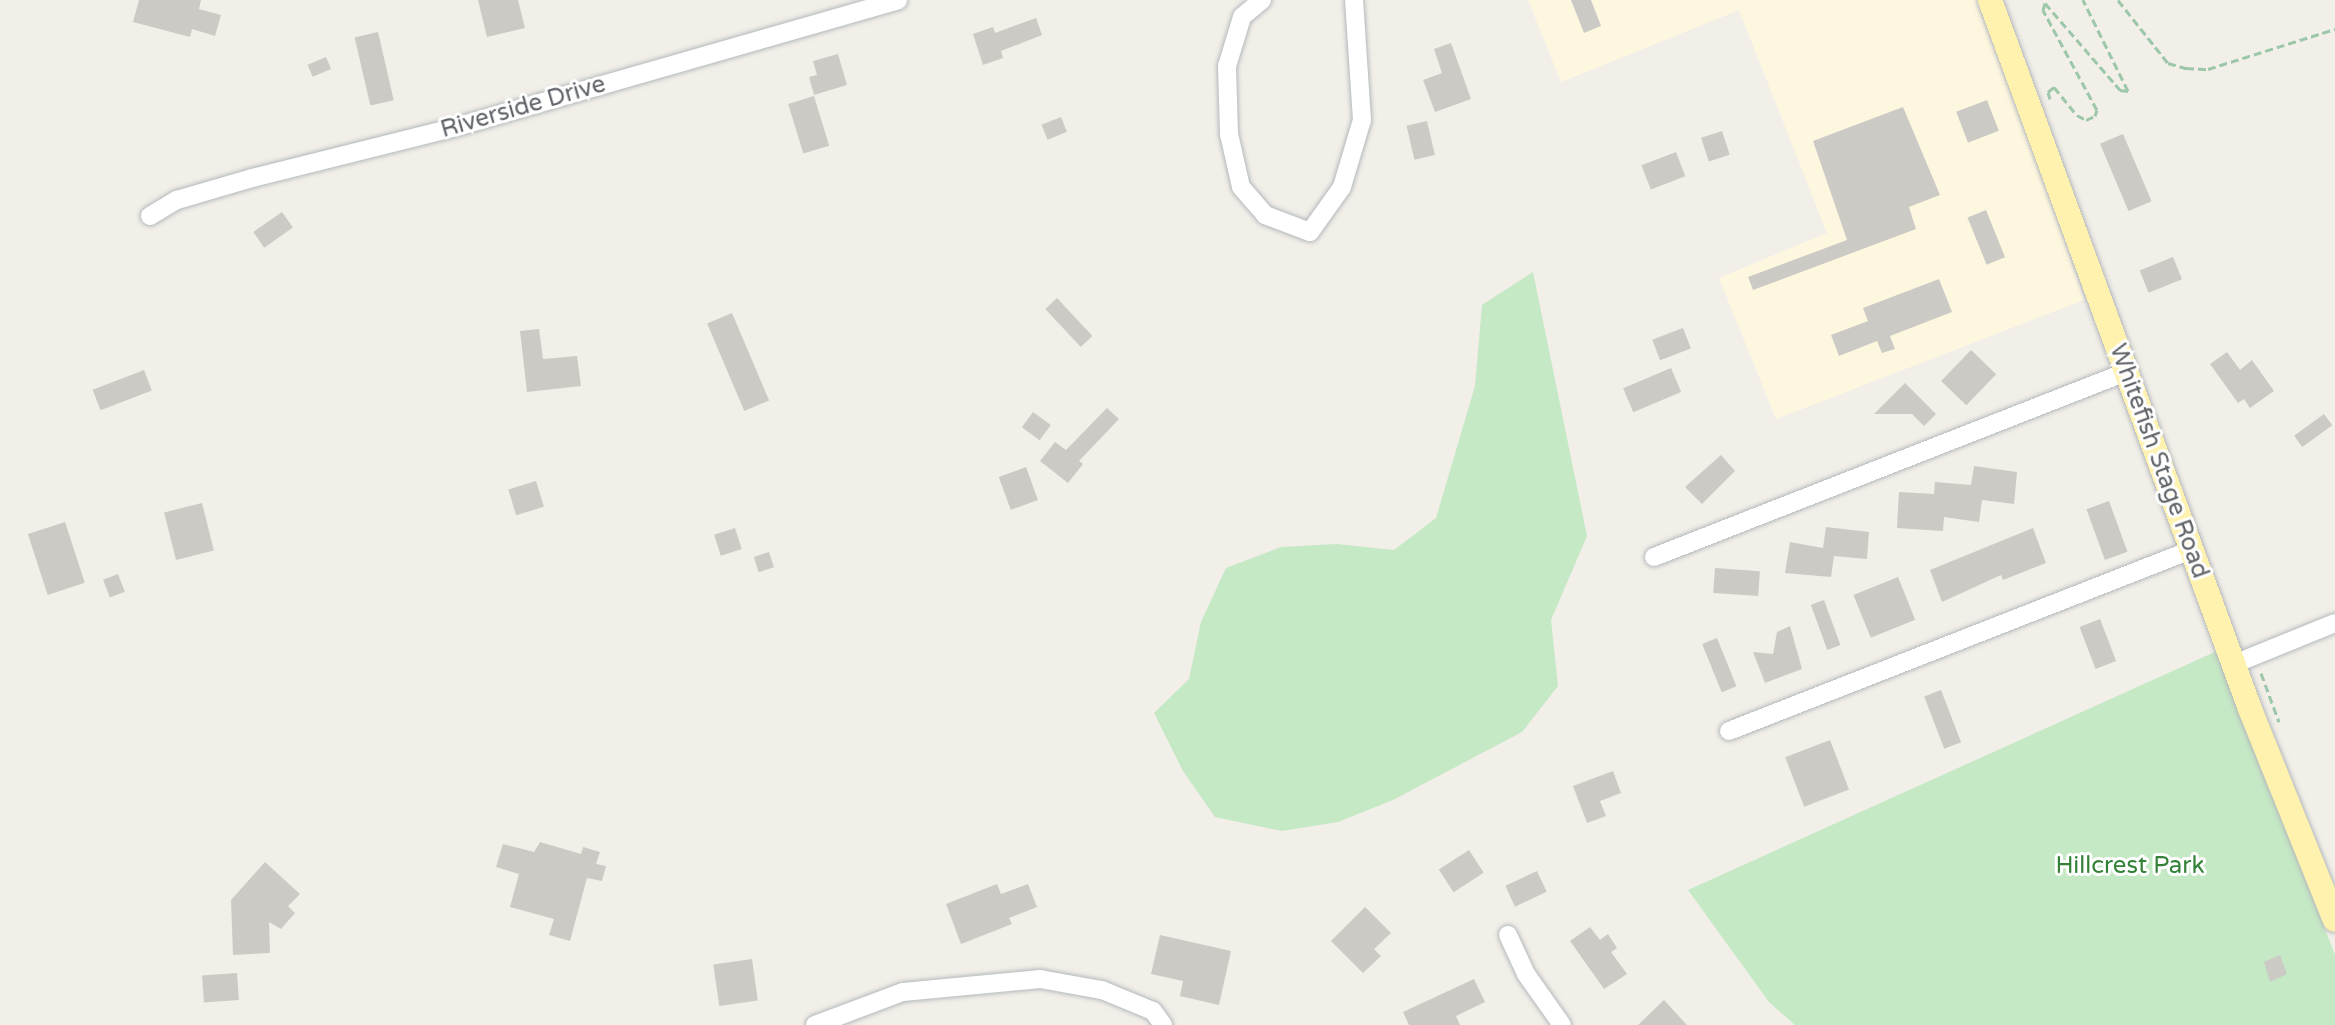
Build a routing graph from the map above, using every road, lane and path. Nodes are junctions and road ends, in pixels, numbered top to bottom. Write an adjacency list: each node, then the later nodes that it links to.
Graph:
1 (898, 0): 9 (street, Riverside Drive)
2 (1262, 0): 3 (street)
3 (1354, 0)
4 (1990, 0): 10 (main road, Whitefish Stage Road)
5 (2083, 0): 8 (path)
6 (2118, 0): 7 (path)
7 (2335, 29)
8 (2063, 93)
9 (150, 216)
10 (2126, 372): 11 (main road, Whitefish Stage Road); 12 (street)
11 (2193, 549): 14 (main road, Whitefish Stage Road); 15 (street)
12 (1654, 557)
13 (2335, 623): 14 (street)
14 (2234, 664): 16 (main road, Whitefish Stage Road)
15 (1729, 731)
16 (2335, 920)
17 (1508, 935): 20 (street)
18 (815, 1025): 19 (street)
19 (1163, 1025)
20 (1562, 1025)

